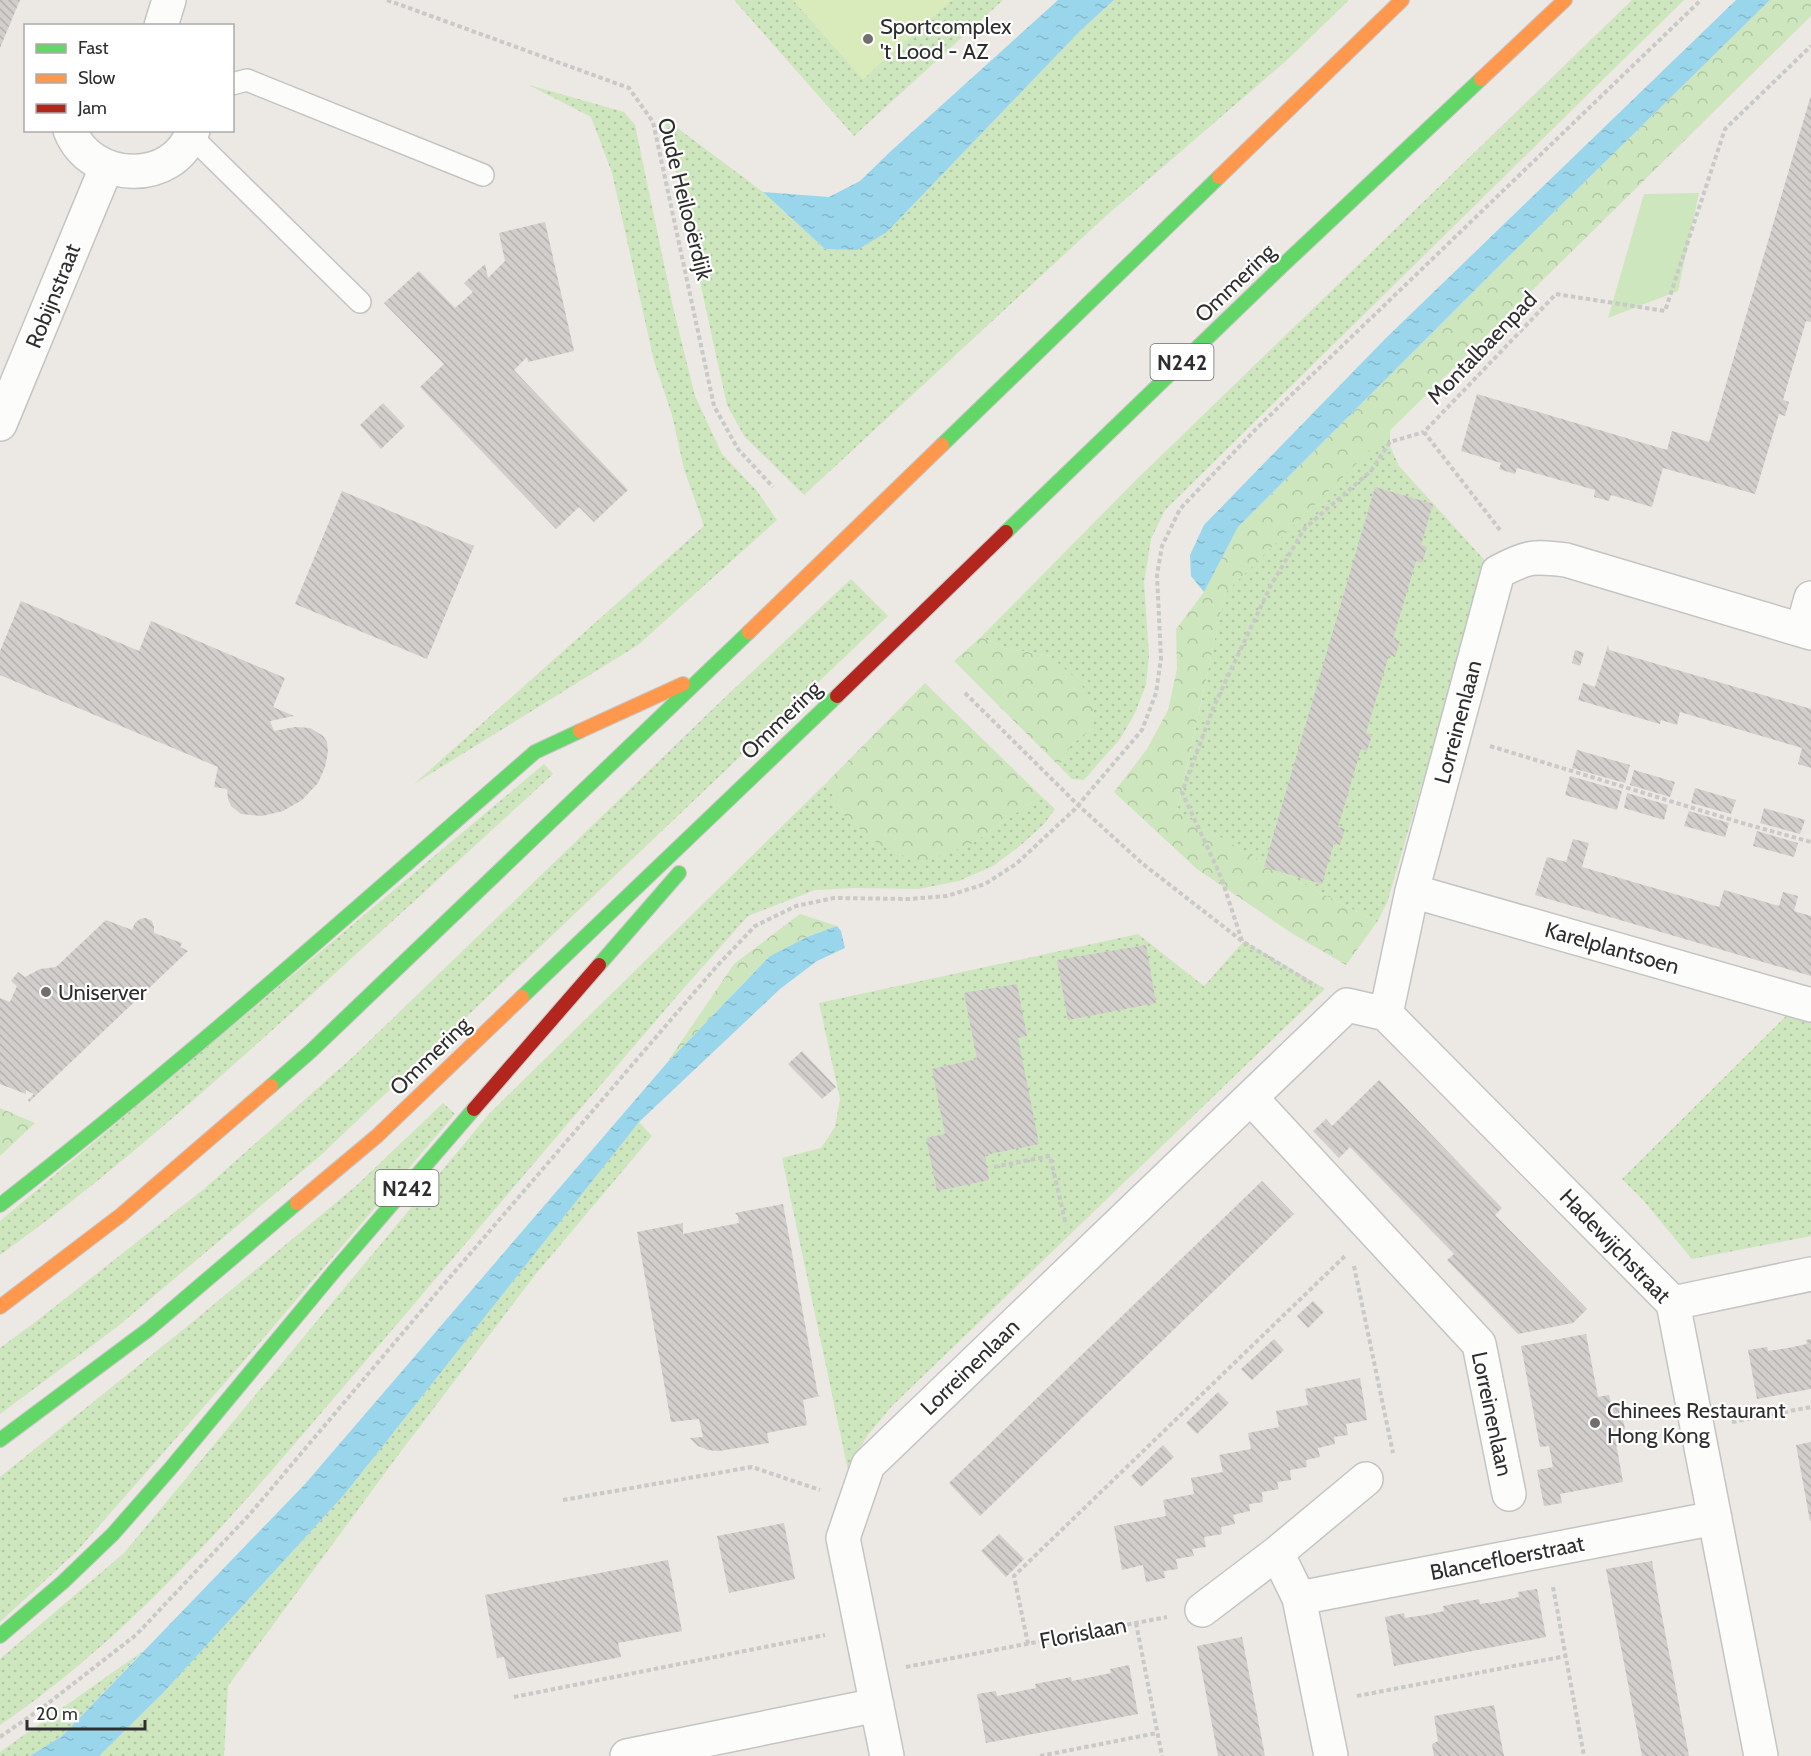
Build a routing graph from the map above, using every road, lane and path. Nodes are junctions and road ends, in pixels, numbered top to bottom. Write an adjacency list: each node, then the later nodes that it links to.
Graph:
1 (169, 0): 6 (street)
2 (387, 0): 16 (path, Oude Heilooërdijk)
3 (1402, 0): 20 (highway)
4 (1565, 0): 22 (highway, Ommering / N242)
5 (1701, 0): 24 (path)
6 (162, 24)
7 (1811, 46): 15 (path, Montalbaenpad)
8 (234, 83): 12 (lane)
9 (71, 132): 11 (street)
10 (192, 134): 11 (street); 13 (lane)
11 (106, 168): 14 (street, Robijnstraat)
12 (483, 175)
13 (360, 302)
14 (0, 424)
15 (1424, 432): 17 (path, Montalbaenpad); 29 (path)
16 (773, 487)
17 (1522, 559): 19 (street); 23 (street, Lorreinenlaan)
18 (1811, 598): 19 (street)
19 (1807, 631)
20 (709, 671): 35 (highway); 41 (highway)
21 (965, 693): 24 (path)
22 (803, 728): 25 (highway, N242); 44 (highway, Ommering / N242)
23 (1454, 735): 26 (path); 28 (street, Lorreinenlaan)
24 (1078, 806): 29 (path); 63 (path)
25 (711, 835)
26 (1811, 842)
27 (688, 862): 56 (highway, N242)
28 (1412, 891): 31 (street, Karelplantsoen); 32 (street, Lorreinenlaan)
29 (1242, 941): 30 (path)
30 (1347, 1005): 32 (street); 33 (street, Lorreinenlaan)
31 (1811, 1005)
32 (1386, 1014): 40 (street, Hadewijchstraat)
33 (1251, 1098): 38 (street, Lorreinenlaan); 46 (street, Lorreinenlaan)
34 (994, 1167): 38 (path)
35 (0, 1205)
36 (1351, 1251): 57 (path)
37 (1354, 1262): 45 (path)
38 (1075, 1266): 48 (street, Lorreinenlaan)
39 (1811, 1274): 40 (street)
40 (1673, 1304): 43 (street, Hadewijchstraat)
41 (0, 1307)
42 (1811, 1407): 43 (path)
43 (1698, 1428): 49 (street, Hadewijchstraat)
44 (0, 1440)
45 (1366, 1479): 51 (street)
46 (1509, 1494)
47 (563, 1500): 48 (path)
48 (855, 1502): 55 (street, Lorreinenlaan)
49 (1715, 1518): 50 (street, Blancefloerstraat); 70 (street, Hadewijchstraat)
50 (1546, 1551): 52 (street, Blancefloerstraat); 58 (path)
51 (1277, 1553): 52 (street); 53 (street)
52 (1299, 1598): 61 (street)
53 (1202, 1610): 54 (path, Florislaan)
54 (1136, 1623): 57 (path, Florislaan); 62 (path)
55 (861, 1628): 59 (street, Lorreinenlaan); 60 (path)
56 (0, 1636)
57 (1028, 1644): 59 (path, Florislaan)
58 (1566, 1656): 61 (path); 69 (path)
59 (873, 1690): 64 (street); 65 (street, Lorreinenlaan)
60 (514, 1697)
61 (1321, 1704): 68 (street)
62 (1157, 1732): 66 (path); 67 (path)
63 (0, 1737)
64 (627, 1756)
65 (887, 1756)
66 (1040, 1756)
67 (1162, 1756)
68 (1331, 1756)
69 (1584, 1756)
70 (1761, 1756)

